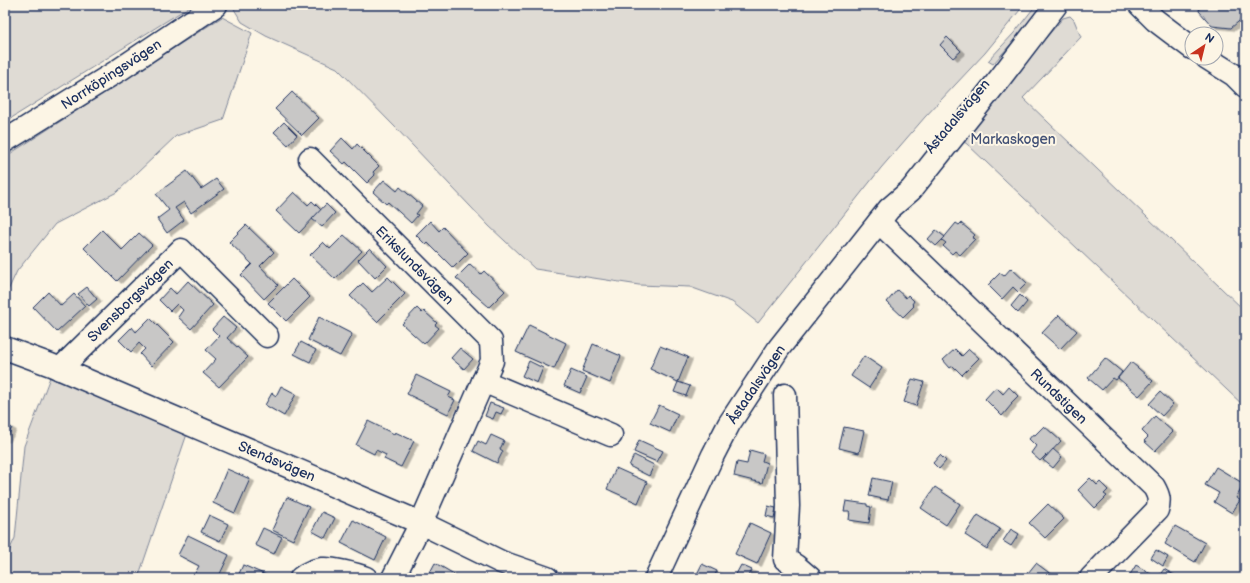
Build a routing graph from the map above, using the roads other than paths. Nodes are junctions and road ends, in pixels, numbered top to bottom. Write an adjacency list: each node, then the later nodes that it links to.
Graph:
1 (1056, 5): 9 (street, Åstadalsvägen)
2 (1140, 5): 4 (street)
3 (214, 7): 7 (street, Norrköpingsvägen)
4 (1184, 42)
5 (1220, 66): 6 (street)
6 (1245, 86)
7 (5, 140)
8 (310, 159): 13 (street, Erikslundsvägen)
9 (884, 216): 22 (street, Åstadalsvägen); 24 (street, Rundstigen)
10 (267, 336): 12 (street, Svensborgsvägen)
11 (5, 348): 12 (street, Stenåsvägen)
12 (60, 369): 16 (street, Stenåsvägen)
13 (483, 381): 15 (street); 16 (street, Erikslundsvägen)
14 (785, 394): 17 (street)
15 (611, 435)
16 (421, 523): 20 (street, Erikslundsvägen); 21 (street, Stenåsvägen)
17 (789, 571): 23 (street)
18 (301, 578): 19 (street)
19 (366, 578)
20 (393, 578)
21 (547, 578)
22 (656, 578)
23 (810, 578)
24 (1091, 578)

